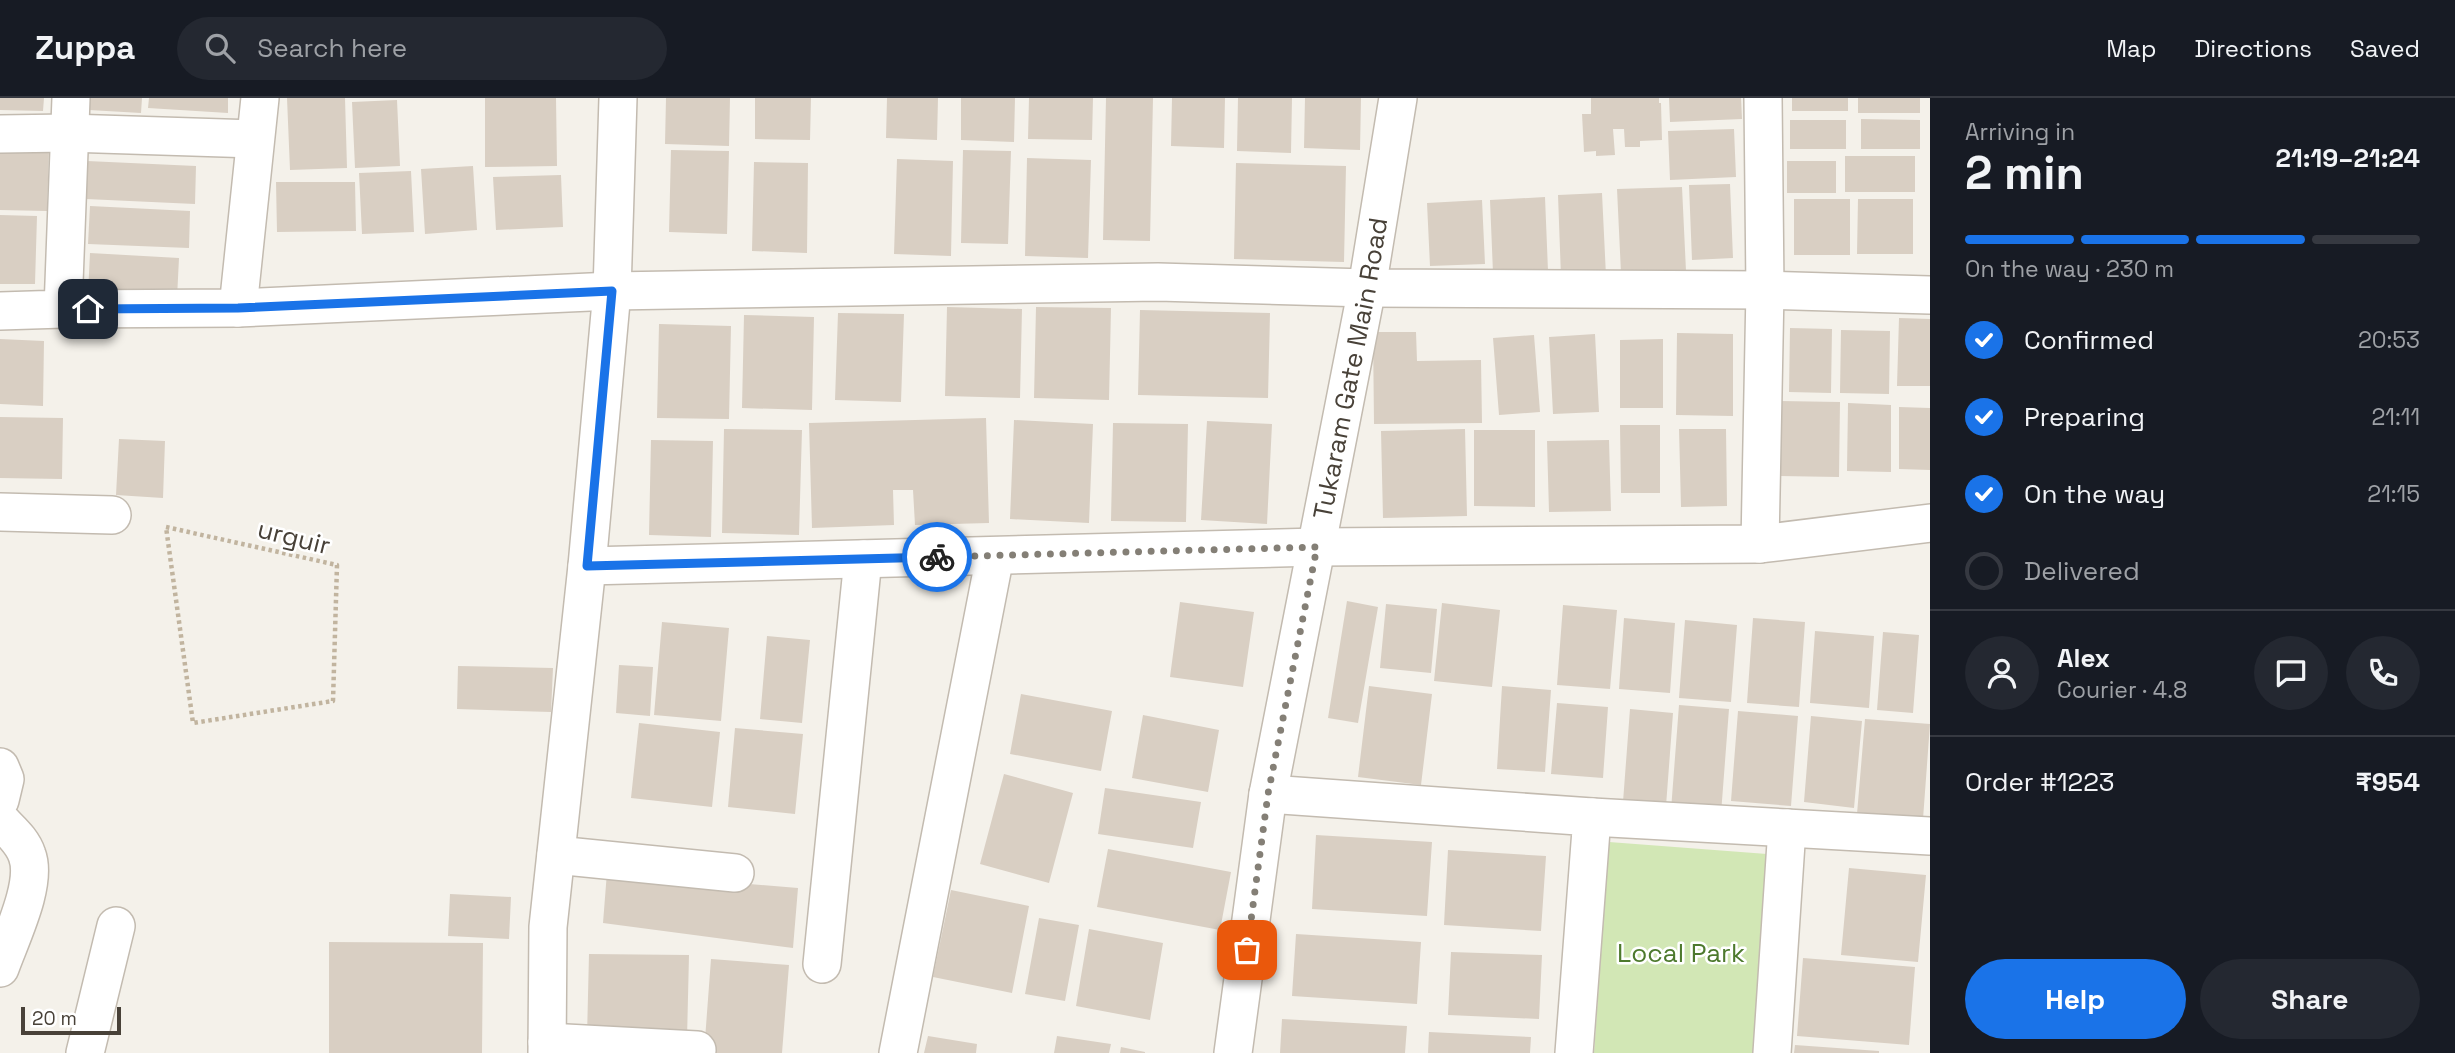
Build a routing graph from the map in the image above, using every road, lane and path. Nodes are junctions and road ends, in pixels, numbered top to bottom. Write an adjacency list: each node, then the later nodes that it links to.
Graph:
1 (260, 98): 7 (street)
2 (618, 98): 10 (street)
3 (1398, 98): 8 (street, Tukaram Gate Main Road)
4 (1763, 98): 9 (street)
5 (70, 115): 6 (street); 7 (street); 13 (street)
6 (0, 134)
7 (256, 139): 12 (street)
8 (1367, 288): 9 (street); 10 (street); 19 (street, Tukaram Gate Main Road)
9 (1765, 290): 11 (street); 18 (street)
10 (612, 291): 12 (street); 22 (street)
11 (1930, 295)
12 (238, 308): 13 (street)
13 (63, 309): 14 (street)
14 (0, 311)
15 (0, 512): 16 (street)
16 (112, 515)
17 (1930, 523): 18 (street)
18 (1760, 544): 19 (street)
19 (1317, 547): 20 (street); 25 (street, Tukaram Gate Main Road)
20 (995, 556): 21 (street); 39 (street)
21 (863, 559): 22 (street); 34 (street)
22 (587, 566): 31 (street)
23 (193, 723): 23 (path, urguir)
24 (0, 767): 26 (street)
25 (1268, 794): 27 (street); 40 (street, Tukaram Gate Main Road)
26 (0, 800)
27 (1592, 817): 29 (street); 41 (street)
28 (0, 820): 35 (street)
29 (1787, 828): 30 (street); 42 (street)
30 (1930, 836)
31 (556, 855): 32 (street); 36 (street)
32 (735, 873)
33 (116, 926): 38 (street)
34 (822, 964)
35 (0, 968)
36 (547, 1048): 37 (street)
37 (697, 1050)
38 (85, 1053)
39 (898, 1053)
40 (1233, 1053)
41 (1574, 1053)
42 (1772, 1053)

